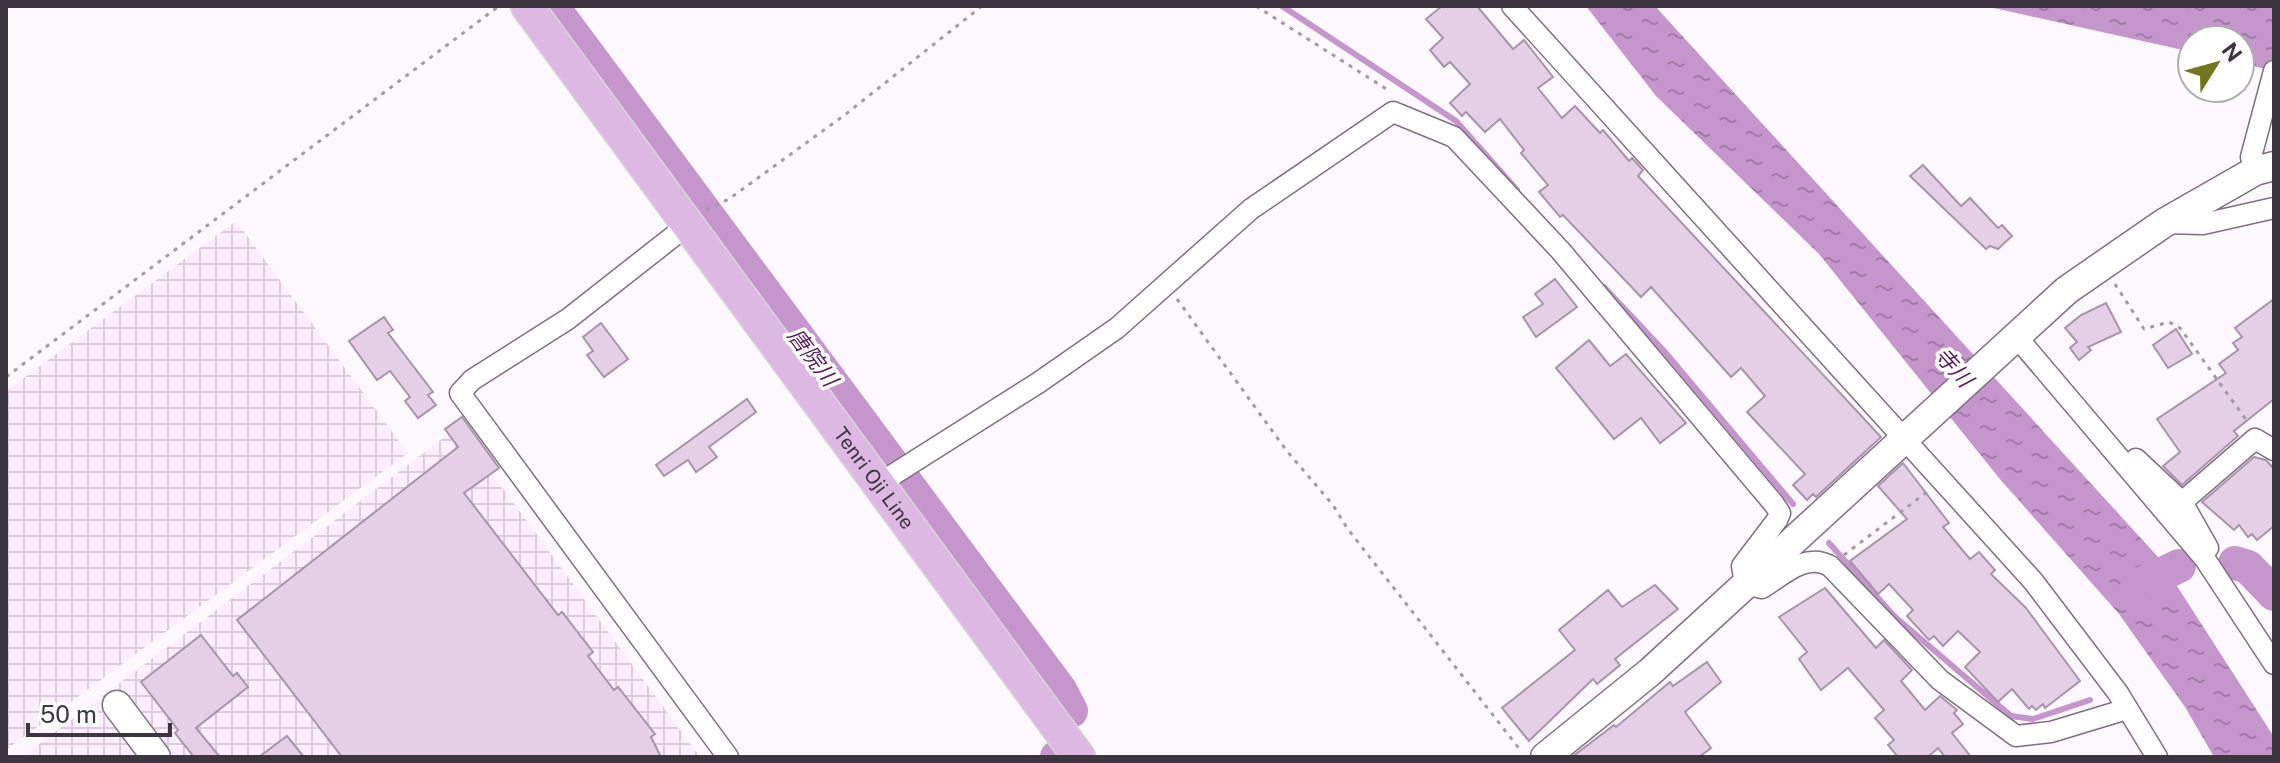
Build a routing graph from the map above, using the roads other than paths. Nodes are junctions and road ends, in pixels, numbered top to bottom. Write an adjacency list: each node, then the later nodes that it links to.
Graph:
1 (527, 6): 7 (main road, Tenri Oji Line)
2 (1512, 6): 9 (street)
3 (2274, 71): 4 (street)
4 (2265, 168): 6 (street)
5 (2274, 208): 6 (street)
6 (2164, 223): 8 (street)
7 (689, 224): 12 (main road, Tenri Oji Line); 20 (street)
8 (2012, 337): 9 (street); 10 (street)
9 (1906, 435): 15 (street); 18 (street)
10 (2111, 447): 13 (street); 14 (street)
11 (2274, 450): 13 (street)
12 (880, 483): 15 (street); 21 (main road, Tenri Oji Line)
13 (2182, 502): 14 (street)
14 (2210, 567): 16 (street)
15 (1745, 584): 18 (street); 22 (street)
16 (2274, 664)
17 (117, 705): 19 (street)
18 (2127, 709): 23 (street)
19 (156, 757)
20 (728, 757)
21 (1079, 757)
22 (1545, 757)
23 (2157, 757)

